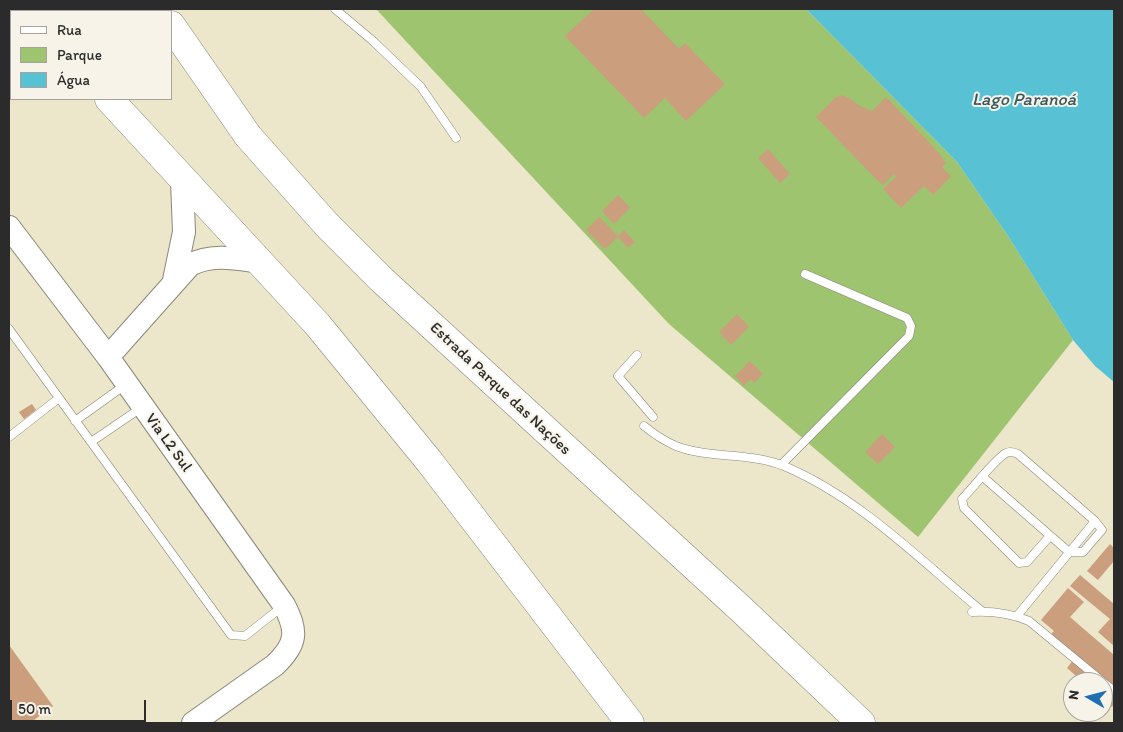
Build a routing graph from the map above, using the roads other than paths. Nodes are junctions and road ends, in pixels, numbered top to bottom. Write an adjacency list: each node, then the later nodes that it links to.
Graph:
1 (334, 9): 4 (lane)
2 (172, 26): 31 (highway, Estrada Parque das Nações)
3 (110, 100): 5 (highway)
4 (456, 138)
5 (182, 181): 7 (highway); 9 (street)
6 (9, 227): 12 (street, Via L2 Sul)
7 (262, 262): 9 (street); 33 (highway)
8 (805, 274): 21 (lane)
9 (174, 280): 12 (street)
10 (9, 330): 14 (lane)
11 (637, 355): 16 (lane)
12 (108, 357): 13 (street, Via L2 Sul)
13 (126, 384): 15 (street, Via L2 Sul); 17 (lane)
14 (59, 398): 17 (lane); 19 (lane)
15 (143, 408): 20 (lane); 26 (street, Via L2 Sul)
16 (653, 417)
17 (75, 420): 20 (lane)
18 (644, 426): 21 (lane)
19 (9, 437)
20 (91, 442): 26 (lane)
21 (781, 465): 28 (lane)
22 (983, 477): 23 (lane); 24 (lane); 24 (lane)
23 (1095, 521): 25 (lane); 25 (lane)
24 (1050, 536): 25 (lane)
25 (1068, 552): 29 (lane)
26 (284, 605): 32 (street, Via L2 Sul)
27 (972, 612): 28 (lane)
28 (983, 612): 29 (lane)
29 (1017, 616): 30 (lane)
30 (1114, 691)
31 (860, 722)
32 (193, 723)
33 (630, 723)

